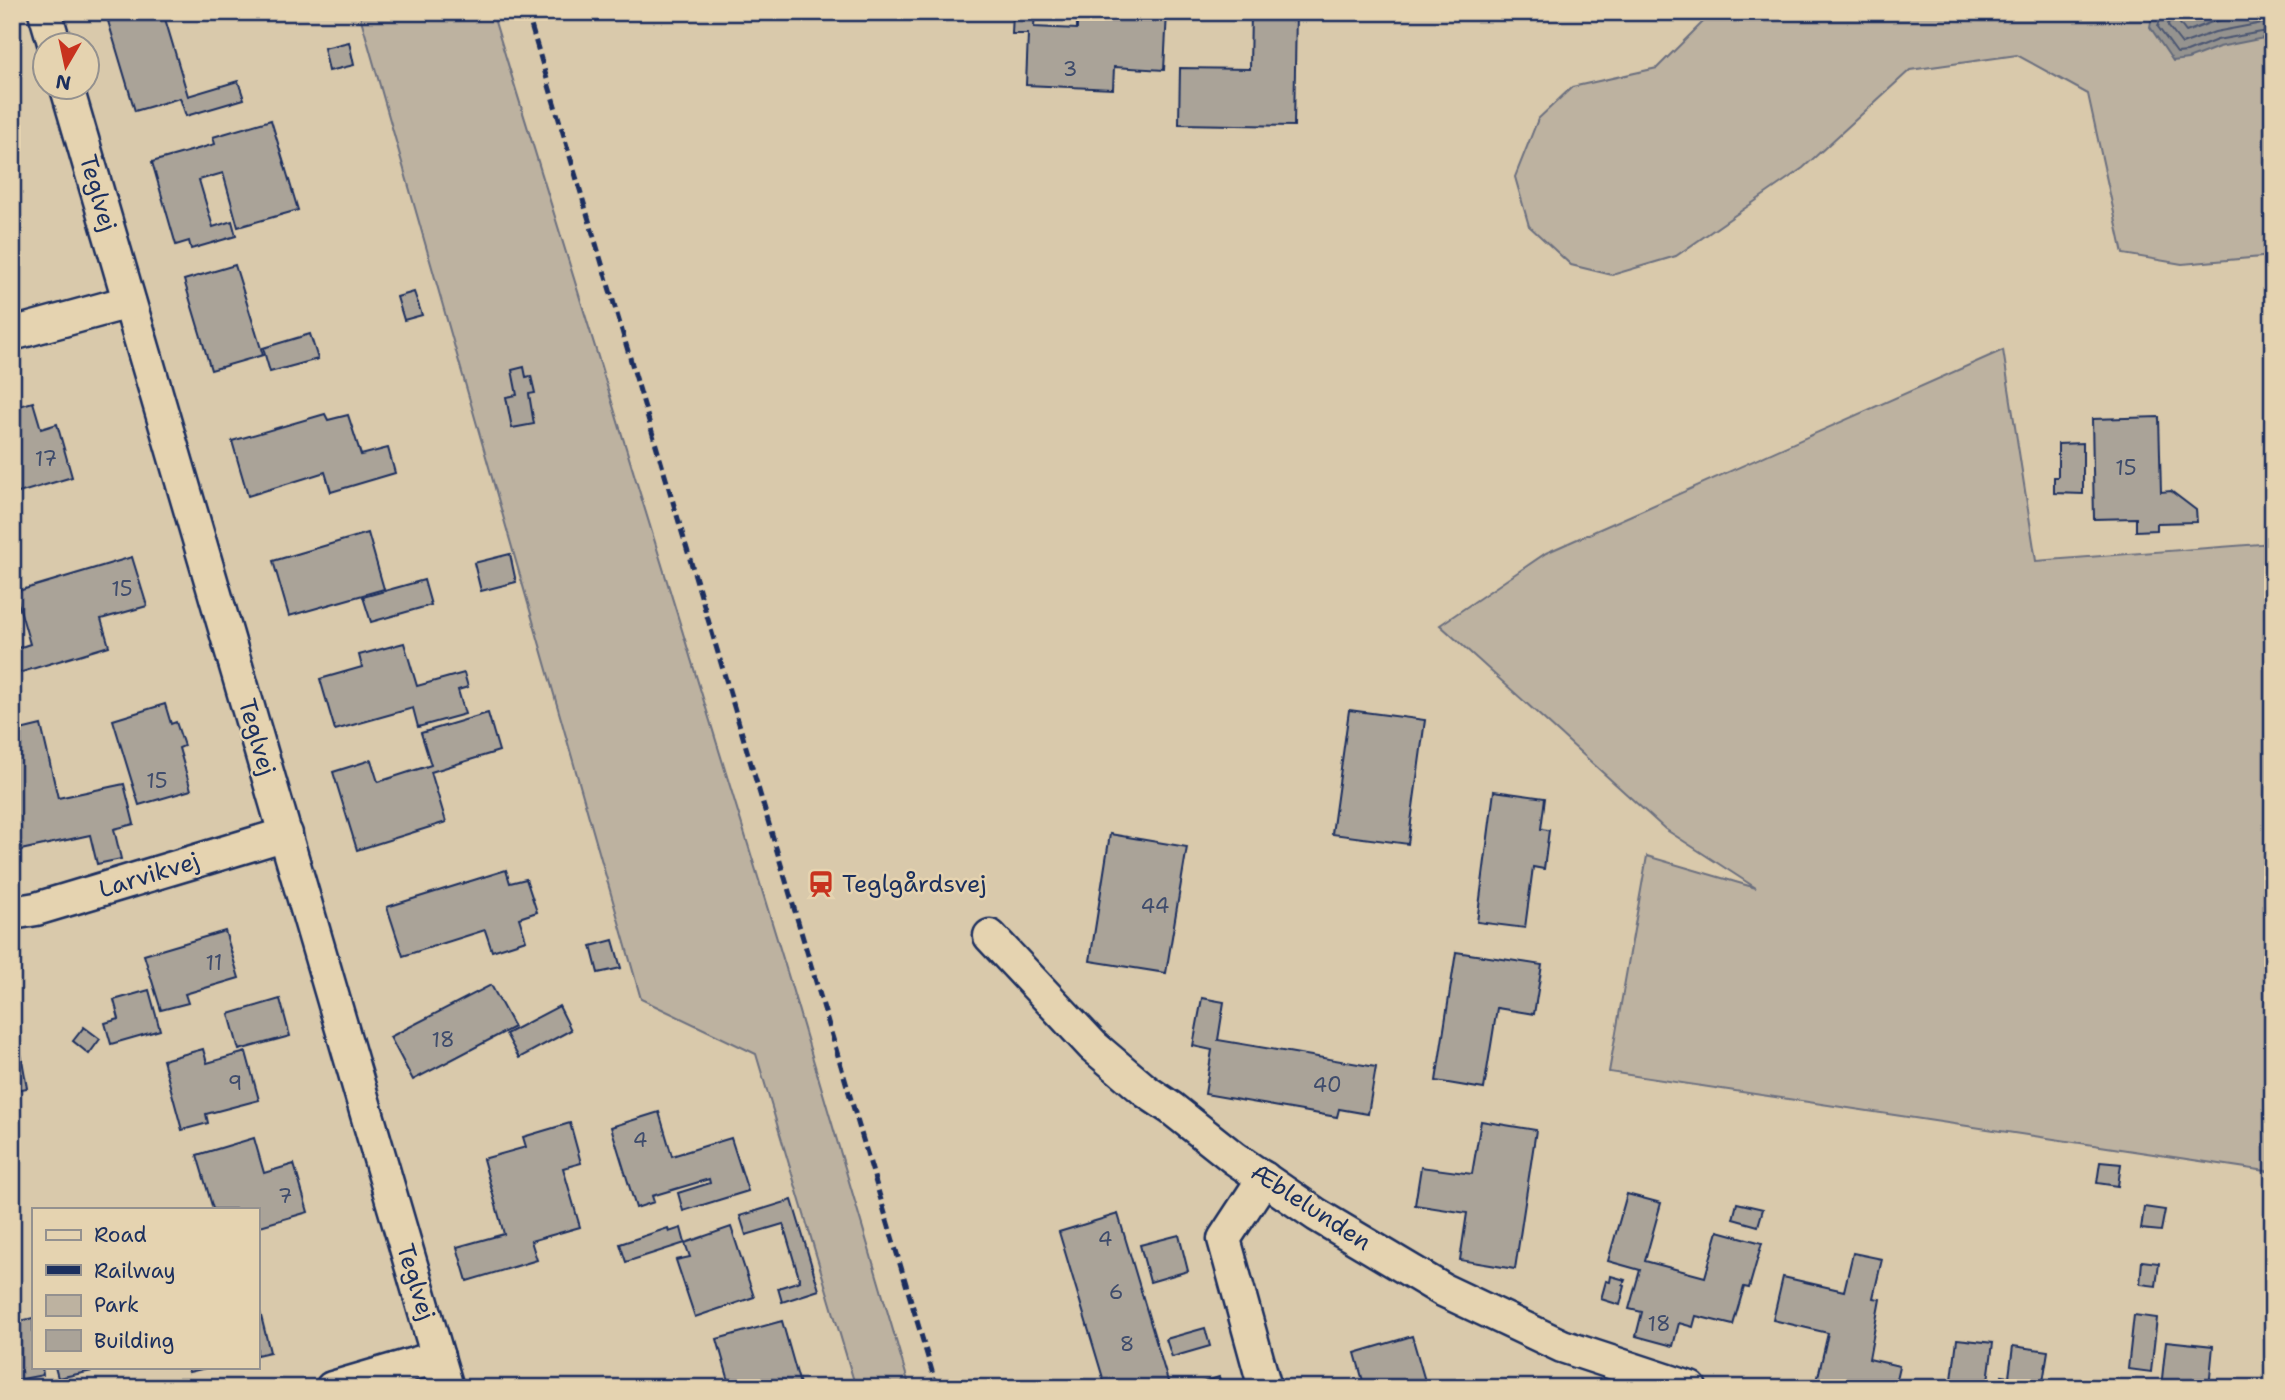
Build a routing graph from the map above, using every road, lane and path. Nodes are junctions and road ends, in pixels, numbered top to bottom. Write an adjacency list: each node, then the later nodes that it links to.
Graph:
1 (45, 12): 2 (street)
2 (51, 32)
3 (71, 102): 4 (street, Teglvej)
4 (129, 302): 5 (street); 6 (street, Teglvej)
5 (12, 334)
6 (286, 834): 7 (street, Larvikvej); 10 (street, Teglvej)
7 (12, 913)
8 (990, 936): 9 (street, Æblelunden)
9 (1264, 1178): 13 (street); 14 (street, Æblelunden)
10 (438, 1357): 11 (street); 12 (street, Teglvej)
11 (332, 1388)
12 (447, 1388)
13 (1265, 1388)
14 (1690, 1388)

